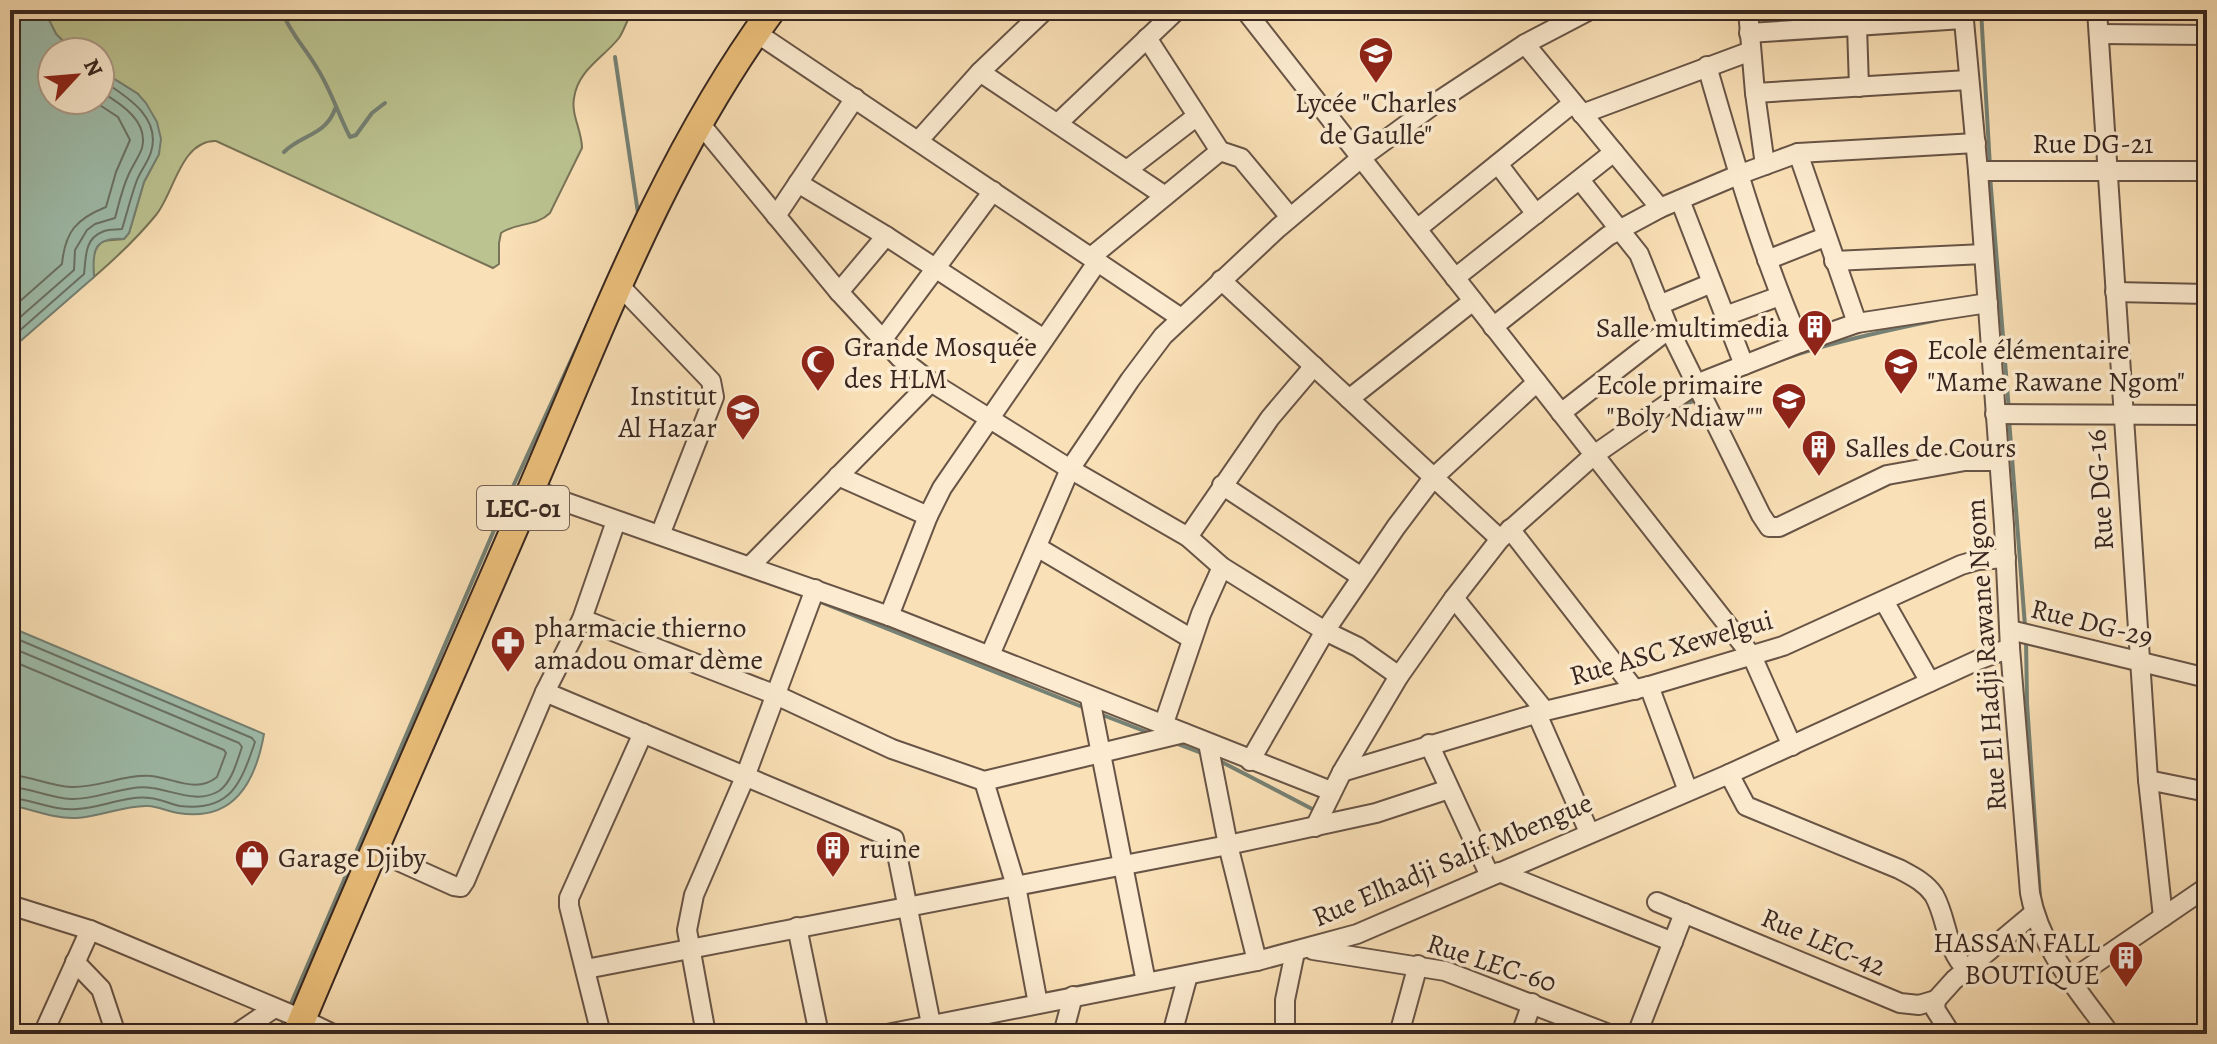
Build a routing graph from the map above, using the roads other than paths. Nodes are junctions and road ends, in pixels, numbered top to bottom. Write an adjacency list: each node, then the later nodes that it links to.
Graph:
1 (772, 10): 11 (highway, LEC-01)
2 (1045, 10): 18 (street)
3 (1177, 10): 14 (street)
4 (1245, 10): 32 (street)
5 (1590, 10): 16 (street)
6 (1748, 10): 15 (street)
7 (2097, 10): 12 (street, Rue DG-16)
8 (1963, 14): 9 (street); 19 (street, Rue El Hadji Rawane Ngom)
9 (1905, 16): 10 (street)
10 (1857, 26): 15 (street); 20 (street)
11 (755, 32): 22 (street); 25 (highway, LEC-01)
12 (2099, 34): 13 (street); 36 (street, Rue DG-16)
13 (2207, 35)
14 (1147, 38): 24 (street); 26 (street)
15 (1750, 42): 17 (street); 21 (street)
16 (1525, 44): 23 (street); 32 (street)
17 (1707, 66): 23 (street); 39 (street)
18 (980, 72): 26 (street); 27 (street)
19 (1968, 80): 20 (street); 28 (street, Rue El Hadji Rawane Ngom)
20 (1859, 87): 21 (street)
21 (1755, 93): 34 (street)
22 (855, 98): 27 (street); 41 (street)
23 (1578, 109): 30 (street); 33 (street)
24 (1197, 116): 29 (street); 35 (street)
25 (698, 121): 47 (street); 61 (highway, LEC-01)
26 (1058, 123): 35 (street)
27 (919, 140): 42 (street)
28 (1976, 143): 31 (street); 37 (street, Rue El Hadji Rawane Ngom)
29 (1220, 151): 43 (street); 48 (street)
30 (1614, 152): 40 (street); 45 (street)
31 (1798, 153): 34 (street); 52 (street)
32 (1361, 158): 48 (street); 49 (street)
33 (1498, 164): 46 (street); 49 (street)
34 (1765, 165): 39 (street)
35 (1127, 170): 43 (street)
36 (2108, 170): 37 (street, Rue DG-21); 38 (street, Rue DG-21); 63 (street, Rue DG-16)
37 (1978, 171): 53 (street, Rue El Hadji Rawane Ngom)
38 (2207, 171)
39 (1738, 175): 44 (street); 55 (street)
40 (1580, 180): 46 (street); 50 (street)
41 (798, 183): 47 (street); 51 (street)
42 (993, 191): 54 (street); 57 (street)
43 (1165, 196): 54 (street)
44 (1680, 200): 45 (street); 60 (street)
45 (1660, 208): 50 (street)
46 (1536, 214): 58 (street)
47 (776, 216): 62 (street)
48 (1290, 217): 59 (street)
49 (1417, 229): 58 (street)
50 (1620, 229): 68 (street); 72 (street)
51 (886, 236): 57 (street); 62 (street)
52 (1825, 237): 55 (street); 56 (street)
53 (1984, 254): 56 (street); 67 (street, Rue El Hadji Rawane Ngom)
54 (1095, 259): 70 (street); 75 (street)
55 (1767, 260): 65 (street)
56 (1834, 261): 71 (street)
57 (935, 268): 74 (street); 75 (street)
58 (1455, 278): 66 (street)
59 (1221, 280): 70 (street); 78 (street)
60 (1712, 283): 68 (street); 69 (street)
61 (619, 285): 94 (highway, LEC-01); 98 (street)
62 (839, 292): 74 (street)
63 (2115, 292): 64 (street); 85 (street, Rue DG-16)
64 (2207, 294)
65 (1780, 296): 69 (street); 76 (street)
66 (1473, 301): 72 (street); 82 (street)
67 (1988, 303): 71 (street); 84 (street, Rue El Hadji Rawane Ngom)
68 (1659, 305): 73 (street)
69 (1725, 316): 77 (street)
70 (1181, 318): 90 (street)
71 (1857, 323): 76 (street)
72 (1493, 327): 80 (street)
73 (1669, 329): 81 (street); 83 (street)
74 (883, 339): 79 (street)
75 (1044, 339): 87 (street)
76 (1800, 343): 77 (street)
77 (1744, 365): 81 (street)
78 (1314, 366): 82 (street); 93 (street)
79 (931, 382): 87 (street); 91 (street)
80 (1537, 382): 83 (street); 92 (street)
81 (1696, 384): 88 (street); 89 (street)
82 (1349, 399): 92 (street)
83 (1561, 413): 88 (street)
84 (1995, 414): 85 (street); 89 (street, Rue El Hadji Rawane Ngom)
85 (2122, 415): 86 (street); 115 (street, Rue DG-16)
86 (2207, 415)
87 (989, 418): 90 (street); 95 (street)
88 (1594, 455): 97 (street); 114 (street)
89 (1999, 461): 101 (street, Rue El Hadji Rawane Ngom)
90 (1070, 469): 99 (street); 100 (street)
91 (838, 476): 95 (street); 102 (street)
92 (1433, 478): 97 (street); 104 (street)
93 (1222, 485): 99 (street); 104 (street)
94 (531, 490): 96 (street); 144 (highway, LEC-01)
95 (928, 516): 108 (street)
96 (616, 521): 98 (street); 109 (street)
97 (1505, 534): 106 (street); 119 (street)
98 (660, 535): 102 (street)
99 (1188, 537): 103 (street)
100 (1037, 547): 111 (street); 113 (street)
101 (2006, 558): 107 (street, Rue ASC Xewelgui); 112 (street, Rue El Hadji Rawane Ngom)
102 (750, 566): 105 (street)
103 (1222, 567): 110 (street); 111 (street)
104 (1360, 576): 110 (street)
105 (815, 589): 108 (street); 121 (street)
106 (1454, 598): 116 (street); 123 (street)
107 (1884, 601): 114 (street, Rue ASC Xewelgui); 118 (street)
108 (889, 616): 113 (street)
109 (582, 619): 120 (street); 121 (street)
110 (1325, 631): 116 (street); 131 (street)
111 (1192, 639): 124 (street)
112 (2010, 639): 115 (street, Rue DG-29); 118 (street, Rue Elhadji Salif Mbengue); 153 (street, Rue El Hadji Rawane Ngom)
113 (990, 655): 122 (street)
114 (1752, 656): 119 (street, Rue ASC Xewelgui); 129 (street)
115 (2140, 662): 117 (street, Rue DG-29); 135 (street, Rue DG-16)
116 (1399, 676): 132 (street)
117 (2207, 678)
118 (1930, 682): 129 (street, Rue Elhadji Salif Mbengue)
119 (1642, 688): 123 (street, Rue ASC Xewelgui); 139 (street)
120 (545, 692): 125 (street); 144 (street)
121 (776, 695): 134 (street); 136 (street)
122 (1090, 698): 124 (street); 130 (street)
123 (1541, 712): 128 (street, Rue ASC Xewelgui); 142 (street)
124 (1163, 726): 126 (street)
125 (643, 733): 134 (street); 163 (street)
126 (1184, 733): 127 (street); 130 (street)
127 (1208, 743): 131 (street); 143 (street)
128 (1429, 744): 132 (street, Rue ASC Xewelgui); 137 (street)
129 (1792, 746): 133 (street, Rue Elhadji Salif Mbengue)
130 (1100, 753): 136 (street); 145 (street)
131 (1250, 761): 138 (street)
132 (1342, 772): 138 (street)
133 (1729, 774): 139 (street, Rue Elhadji Salif Mbengue); 164 (street)
134 (745, 777): 151 (street); 158 (street)
135 (2148, 780): 140 (street); 154 (street, Rue DG-16)
136 (984, 781): 147 (street)
137 (1449, 789): 141 (street); 146 (street)
138 (1331, 791): 141 (street)
139 (1688, 791): 142 (street, Rue Elhadji Salif Mbengue)
140 (2207, 792)
141 (1315, 827): 143 (street)
142 (1589, 832): 146 (street, Rue Elhadji Salif Mbengue)
143 (1228, 845): 145 (street); 160 (street)
144 (376, 851): 173 (highway, LEC-01)
145 (1123, 866): 147 (street); 167 (street)
146 (1495, 874): 157 (street); 159 (street, Rue Elhadji Salif Mbengue)
147 (1016, 886): 151 (street); 171 (street)
148 (2207, 887): 154 (street)
149 (1657, 902): 152 (street, Rue LEC-42)
150 (10, 905): 156 (street)
151 (908, 907): 155 (street); 174 (street)
152 (1684, 913): 157 (street); 169 (street, Rue LEC-42)
153 (2034, 913): 164 (street); 166 (street, Rue El Hadji Rawane Ngom)
154 (2163, 917): 166 (street)
155 (797, 927): 158 (street); 181 (street)
156 (90, 930): 161 (street); 172 (street)
157 (1673, 942): 189 (street)
158 (691, 947): 163 (street); 180 (street)
159 (1301, 951): 160 (street, Rue Elhadji Salif Mbengue); 162 (street, Rue LEC-60); 185 (street)
160 (1257, 961): 165 (street, Rue Elhadji Salif Mbengue)
161 (75, 962): 175 (street); 176 (street)
162 (1418, 965): 170 (street, Rue LEC-60); 186 (street)
163 (586, 969): 179 (street)
164 (1966, 969): 169 (street)
165 (1188, 975): 167 (street, Rue Elhadji Salif Mbengue); 184 (street)
166 (2071, 980): 191 (street, Rue El Hadji Rawane Ngom)
167 (1146, 982): 168 (street, Rue Elhadji Salif Mbengue)
168 (1073, 996): 171 (street, Rue Elhadji Salif Mbengue); 183 (street)
169 (1936, 1000): 190 (street)
170 (1532, 1003): 187 (street); 188 (street, Rue LEC-60)
171 (1038, 1004): 174 (street, Rue Elhadji Salif Mbengue)
172 (273, 1009): 173 (street); 177 (street)
173 (299, 1026): 178 (street)
174 (932, 1030): 182 (street, Rue Elhadji Salif Mbengue)
175 (43, 1034)
176 (116, 1034)
177 (236, 1034)
178 (333, 1034)
179 (601, 1034)
180 (706, 1034)
181 (819, 1034)
182 (887, 1034)
183 (1063, 1034)
184 (1172, 1034)
185 (1285, 1034)
186 (1399, 1034)
187 (1521, 1034)
188 (1609, 1034)
189 (1637, 1034)
190 (1951, 1034)
191 (2110, 1034)

